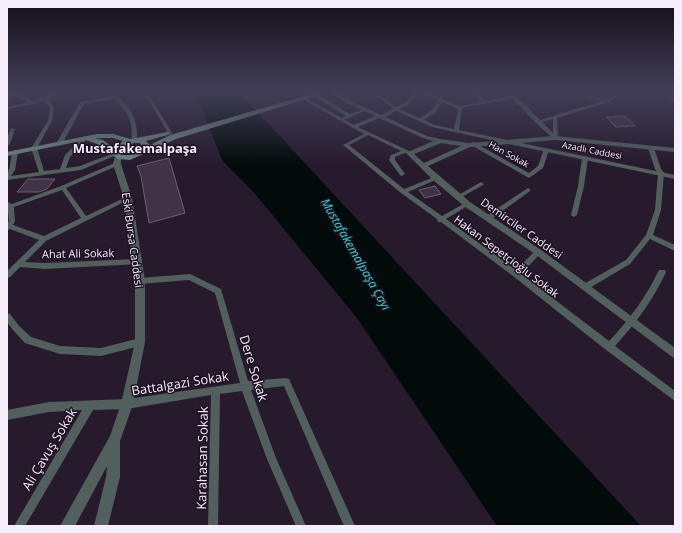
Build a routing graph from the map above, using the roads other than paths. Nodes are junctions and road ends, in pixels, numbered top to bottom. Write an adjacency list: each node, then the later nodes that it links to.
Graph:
1 (51, 116): 31 (street)
2 (75, 116): 29 (street)
3 (129, 116): 25 (street)
4 (160, 116): 22 (street)
5 (237, 116): 22 (main road)
6 (334, 116): 16 (street, Demirciler Caddesi)
7 (350, 116): 16 (street)
8 (380, 116): 18 (street); 26 (street)
9 (414, 116): 15 (street)
10 (427, 116): 15 (street)
11 (459, 116): 20 (street)
12 (532, 116): 17 (street)
13 (561, 116): 14 (street)
14 (555, 118): 17 (street); 24 (street)
15 (422, 119): 20 (street)
16 (341, 120): 18 (street, Demirciler Caddesi)
17 (538, 122): 24 (street)
18 (354, 128): 21 (street, Demirciler Caddesi)
19 (13, 129): 28 (street)
20 (456, 131): 27 (street)
21 (367, 134): 36 (street, Demirciler Caddesi); 51 (street, Hakan Sepetçioğlu Sokak)
22 (171, 135): 25 (main road); 35 (main road)
23 (85, 138): 25 (main road); 29 (main road); 38 (main road); 41 (street)
24 (555, 138): 27 (street); 32 (street)
25 (134, 141): 35 (main road); 38 (main road)
26 (440, 141): 30 (street); 36 (street)
27 (505, 141): 30 (street); 34 (street, Azadlı Caddesi)
28 (7, 144)
29 (59, 144): 31 (main road)
30 (471, 145): 34 (street, Han Sokak); 40 (street)
31 (34, 148): 37 (main road); 43 (street)
32 (651, 148): 33 (street); 42 (street)
33 (673, 148)
34 (546, 150): 39 (street, Azadlı Caddesi)
35 (144, 152): 38 (main road)
36 (407, 152): 40 (street, Demirciler Caddesi); 44 (street)
37 (11, 153): 46 (street)
38 (116, 156): 41 (street); 49 (street); 53 (street, Eski Bursa Caddesi)
39 (585, 158): 42 (street, Azadlı Caddesi); 56 (street)
40 (424, 166): 47 (street, Demirciler Caddesi)
41 (62, 171): 43 (street)
42 (661, 173): 45 (street, Azadlı Caddesi); 61 (street)
43 (42, 174): 46 (street)
44 (402, 174)
45 (675, 177)
46 (7, 178)
47 (436, 178): 51 (street); 52 (street, Demirciler Caddesi)
48 (481, 184): 52 (street)
49 (63, 187): 55 (street); 58 (street)
50 (528, 190): 57 (street)
51 (404, 192): 59 (street, Hakan Sepetçioğlu Sokak)
52 (458, 197): 54 (street, Demirciler Caddesi)
53 (128, 198): 58 (street); 65 (street, Eski Bursa Caddesi)
54 (467, 204): 57 (street, Demirciler Caddesi); 59 (street)
55 (9, 205): 60 (street)
56 (574, 215)
57 (488, 218): 64 (street, Demirciler Caddesi)
58 (84, 219): 62 (street)
59 (440, 220): 68 (street, Hakan Sepetçioğlu Sokak)
60 (8, 228): 62 (street)
61 (649, 236): 63 (street); 71 (street)
62 (44, 239): 66 (street)
63 (675, 248)
64 (538, 252): 68 (street); 71 (street, Demirciler Caddesi)
65 (137, 262): 66 (street, Ahat Ali Sokak); 70 (street, Eski Bursa Caddesi)
66 (19, 264): 69 (street)
67 (662, 272): 73 (street)
68 (516, 274): 75 (street, Hakan Sepetçioğlu Sokak)
69 (7, 275)
70 (140, 281): 74 (street, Eski Bursa Caddesi); 77 (street, Dere Sokak)
71 (585, 287): 73 (street, Demirciler Caddesi)
72 (8, 319): 74 (street)
73 (631, 322): 75 (street); 76 (street, Demirciler Caddesi)
74 (140, 342): 80 (street, Eski Bursa Caddesi)
75 (609, 347): 79 (street, Hakan Sepetçioğlu Sokak)
76 (675, 354)
77 (245, 386): 78 (street, Battalgazi Sokak); 88 (street, Dere Sokak); 89 (street, Battalgazi Sokak)
78 (216, 391): 80 (street, Battalgazi Sokak); 87 (street, Karahasan Sokak)
79 (675, 397)
80 (126, 404): 81 (street, Battalgazi Sokak); 83 (street, Eski Bursa Caddesi)
81 (90, 406): 82 (street, Battalgazi Sokak); 84 (street, Ali Çavuş Sokak)
82 (7, 415)
83 (115, 439): 85 (street, Eski Bursa Caddesi); 86 (street)
84 (19, 526)
85 (67, 526)
86 (101, 526)
87 (213, 526)
88 (301, 526)
89 (350, 526)

